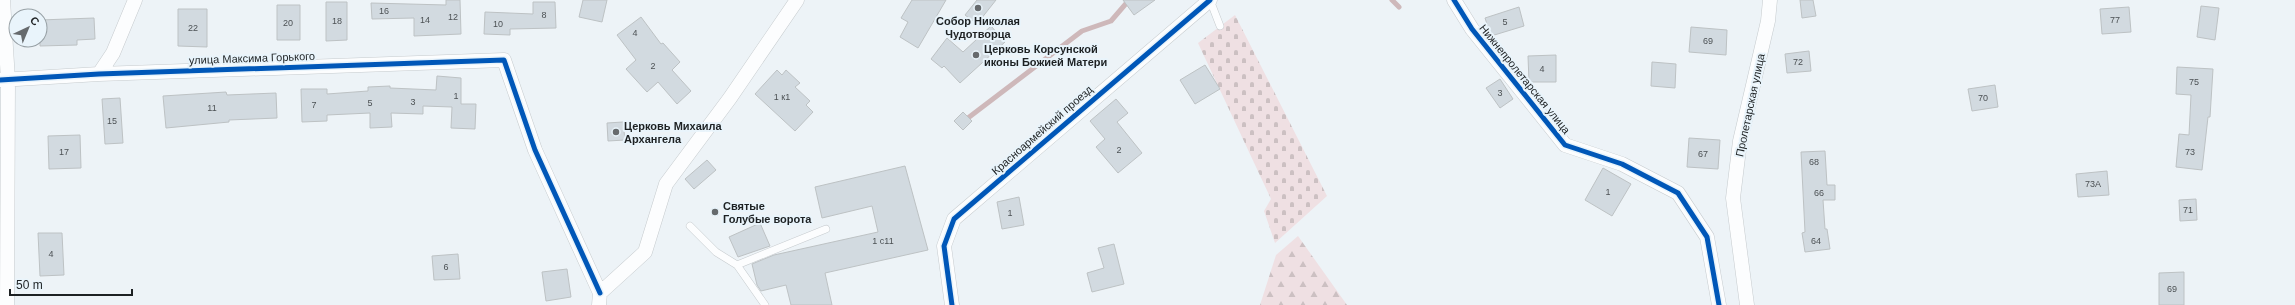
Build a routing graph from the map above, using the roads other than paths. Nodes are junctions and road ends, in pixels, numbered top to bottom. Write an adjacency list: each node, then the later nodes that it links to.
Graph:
1 (2, 0): 9 (street)
2 (135, 0): 8 (street)
3 (797, 0): 13 (street)
4 (1210, 0): 7 (lane); 16 (street, Красноармейский проезд)
5 (1454, 0): 17 (street, Нижнепролетарская улица)
6 (1770, 0): 18 (street, Пролетарская улица)
7 (1220, 26)
8 (99, 74): 9 (street, улица Максима Горького); 13 (street, улица Максима Горького)
9 (4, 80): 14 (street)
10 (690, 226): 12 (lane)
11 (826, 229): 12 (lane)
12 (737, 265): 15 (lane)
13 (599, 299)
14 (4, 300)
15 (765, 305)
16 (952, 305)
17 (1719, 305)
18 (1746, 305)

